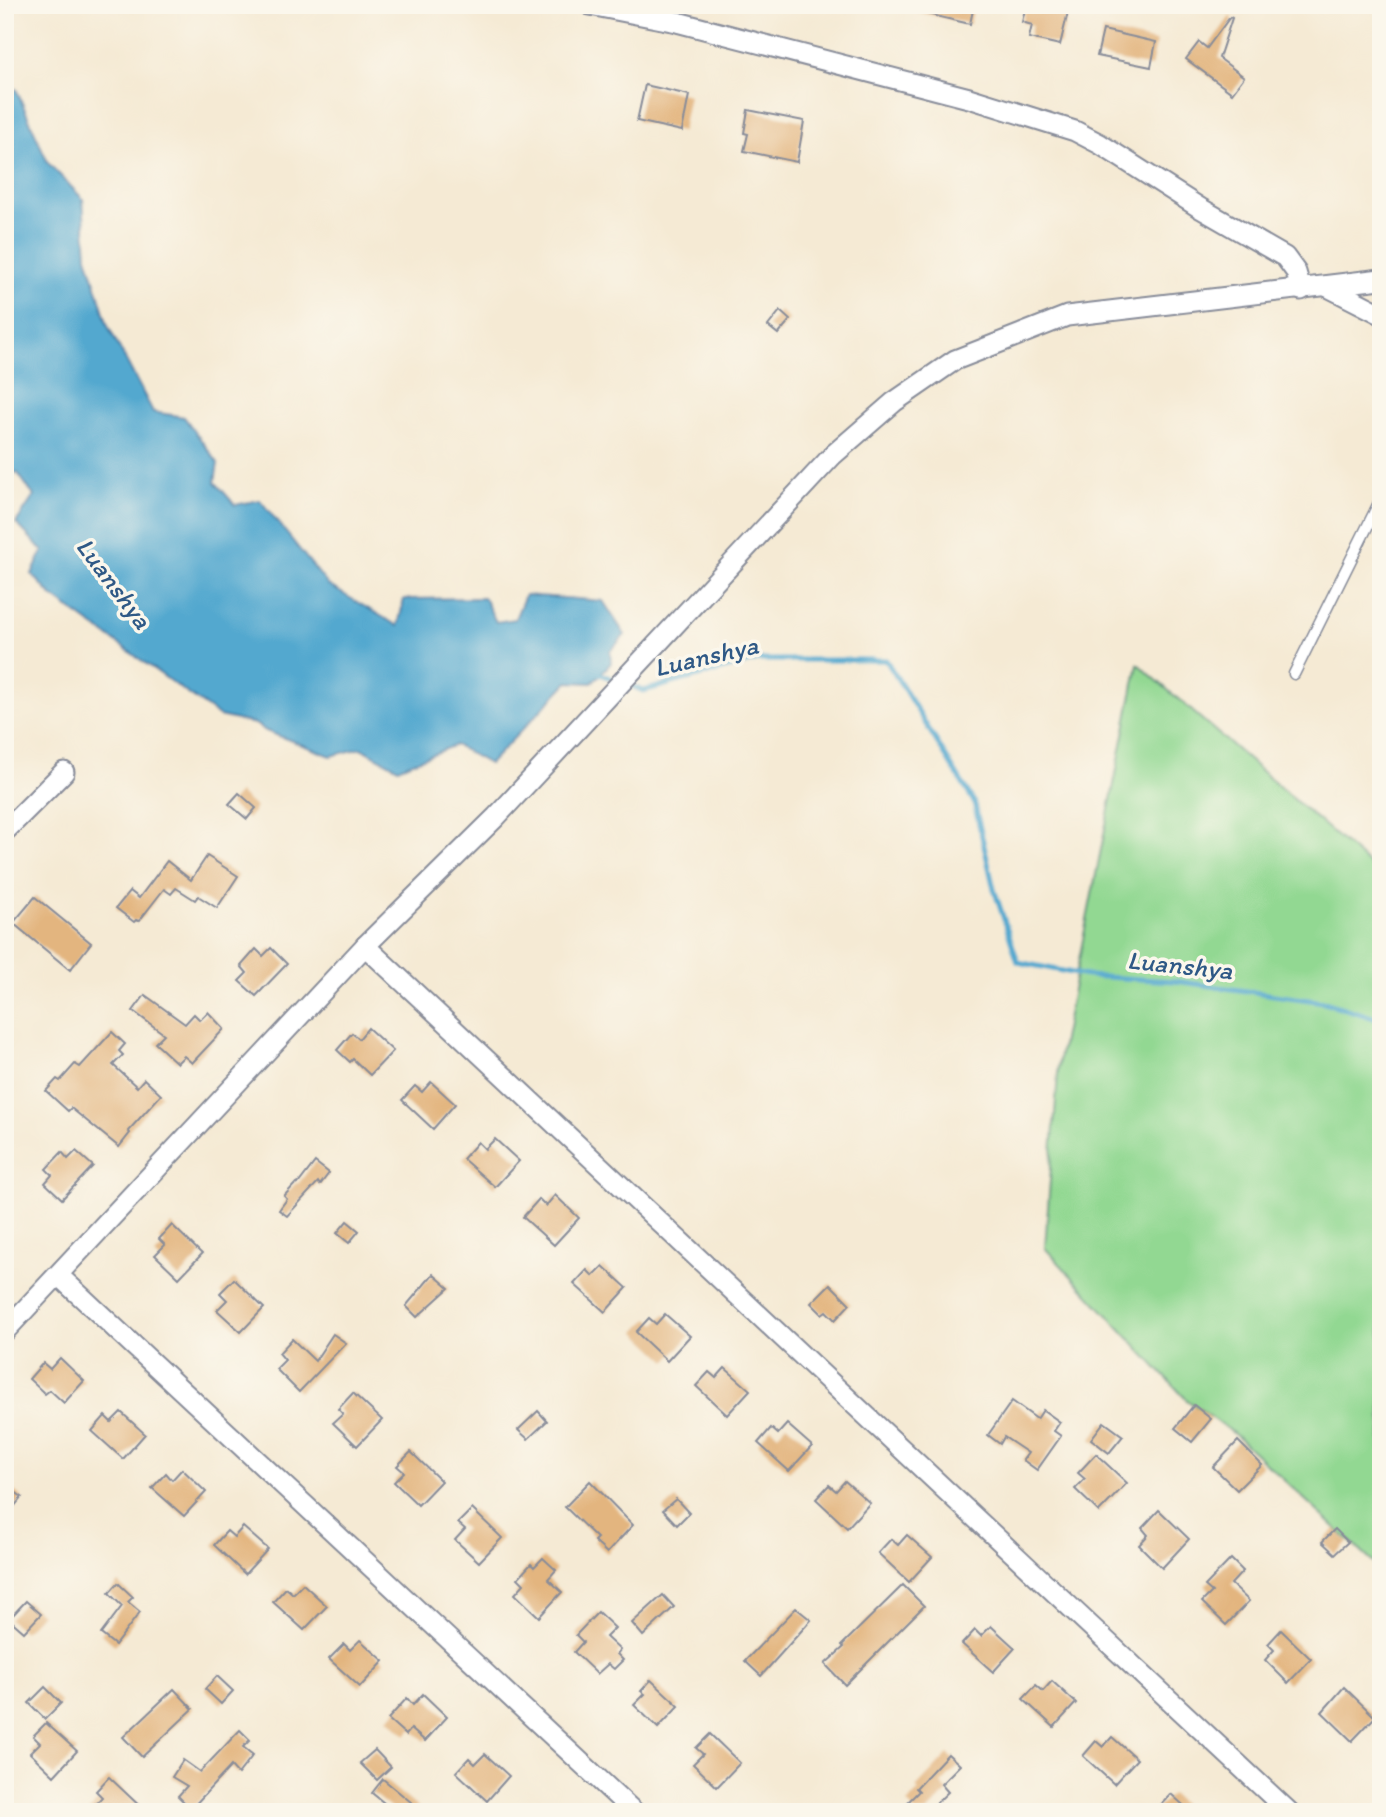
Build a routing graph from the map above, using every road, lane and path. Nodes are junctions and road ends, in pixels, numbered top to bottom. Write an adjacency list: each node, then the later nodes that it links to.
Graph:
1 (590, 5): 4 (street)
2 (1381, 279): 3 (street)
3 (1328, 287): 4 (street); 5 (street)
4 (1301, 289): 10 (street)
5 (1381, 314)
6 (1381, 499): 7 (lane)
7 (1294, 674)
8 (64, 772): 9 (street)
9 (5, 831)
10 (365, 946): 11 (street); 14 (street)
11 (58, 1275): 12 (street); 13 (street)
12 (5, 1331)
13 (634, 1812)
14 (1289, 1812)

